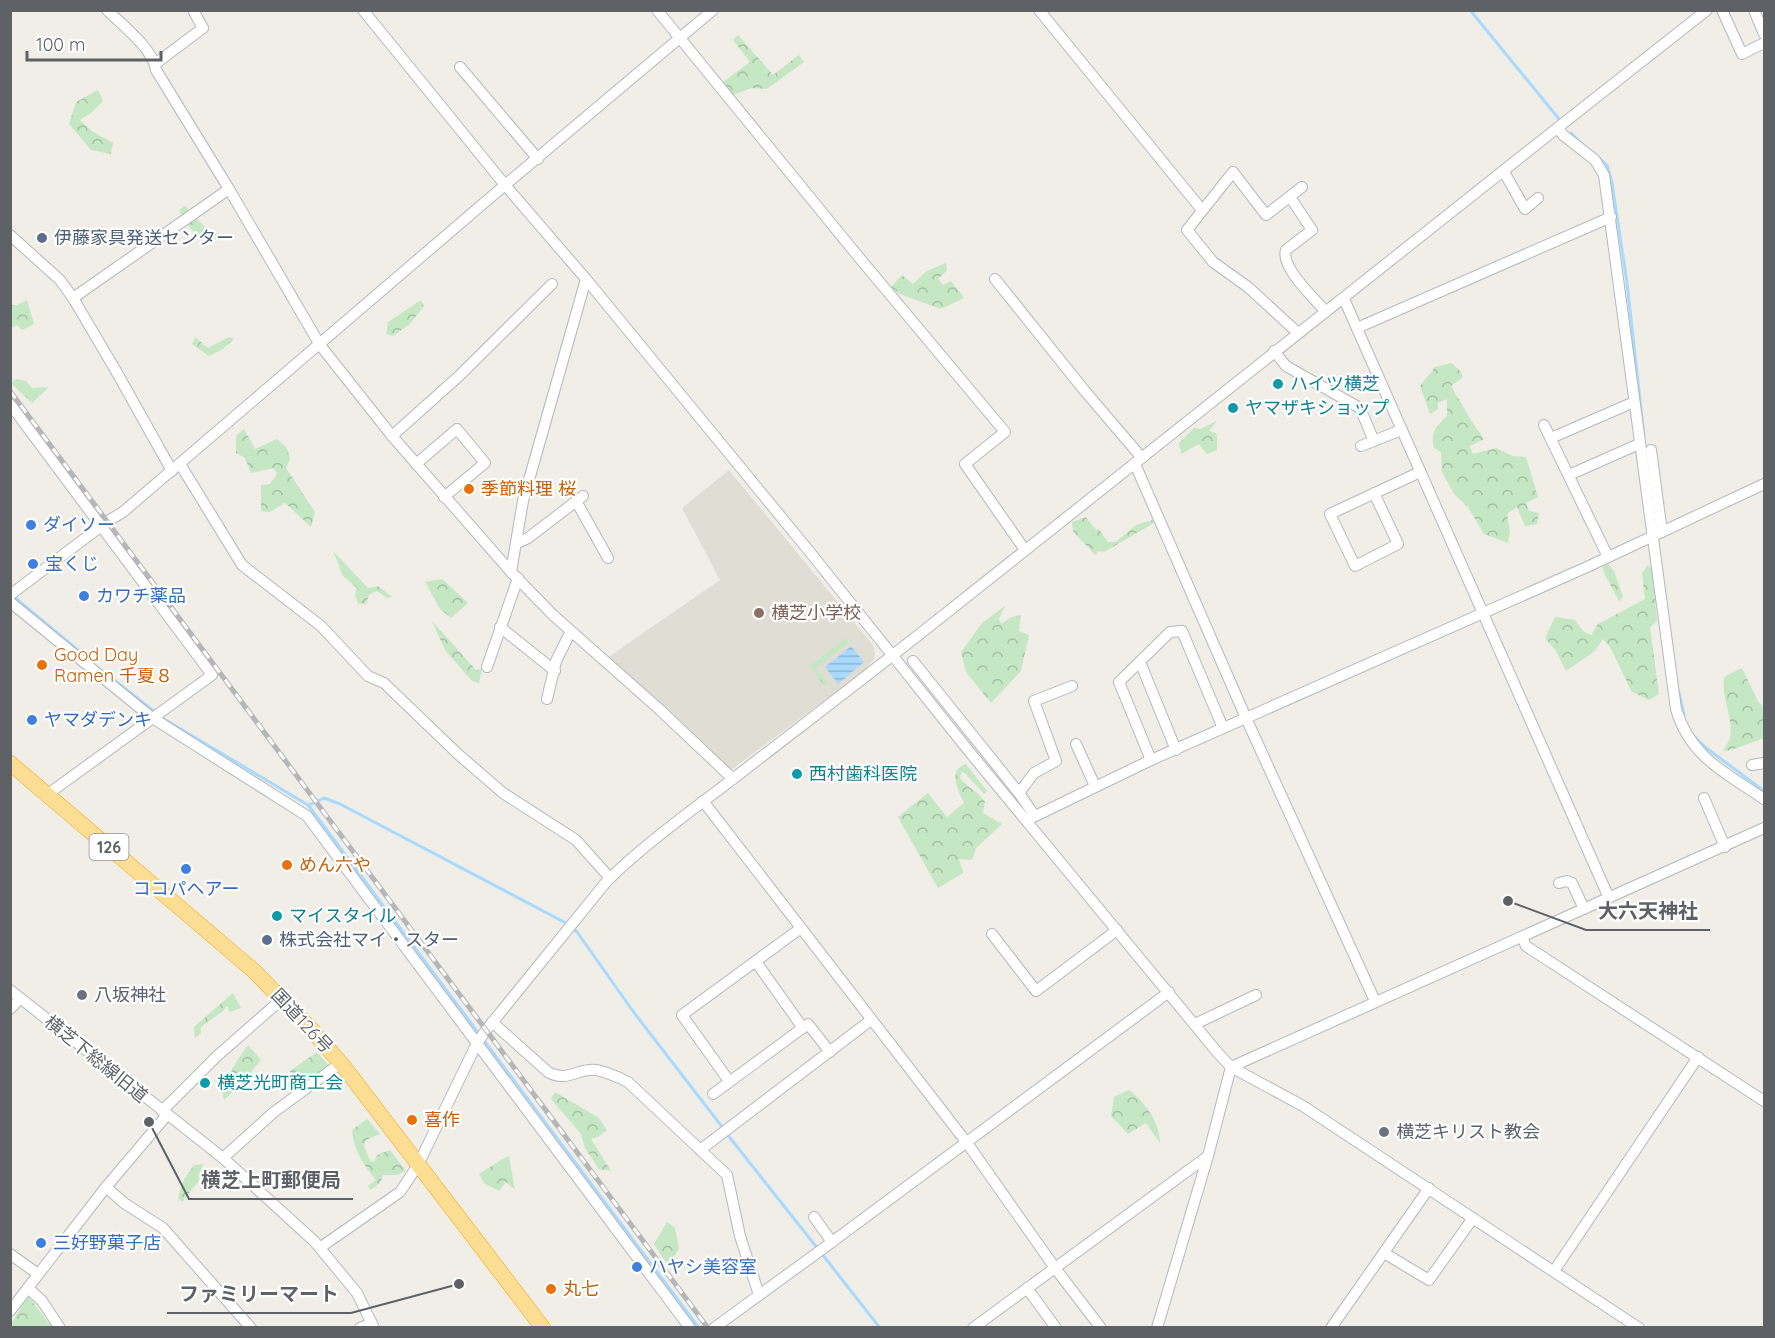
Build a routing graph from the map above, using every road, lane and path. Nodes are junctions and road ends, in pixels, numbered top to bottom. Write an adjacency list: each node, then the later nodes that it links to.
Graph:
1 (107, 10): 13 (street)
2 (195, 10): 13 (street)
3 (363, 10): 18 (street)
4 (657, 10): 11 (street)
5 (712, 10): 11 (street)
6 (1039, 10): 23 (street)
7 (1707, 10): 15 (street)
8 (1722, 10): 12 (street)
9 (1754, 10): 10 (street)
10 (1764, 34)
11 (679, 38): 16 (street); 57 (street)
12 (1764, 43)
13 (155, 64): 20 (street)
14 (460, 67): 16 (street)
15 (1558, 128): 17 (street); 24 (street)
16 (538, 159): 18 (street)
17 (1504, 172): 22 (street); 30 (street)
18 (505, 185): 26 (street); 34 (street)
19 (1302, 187): 21 (street)
20 (229, 189): 29 (street); 34 (street)
21 (1290, 197): 23 (street); 31 (street)
22 (1538, 198)
23 (1202, 210): 33 (street)
24 (1611, 217): 32 (street); 36 (street)
25 (10, 235): 29 (street)
26 (586, 279): 56 (street); 66 (street)
27 (995, 279): 46 (street)
28 (552, 284): 40 (street)
29 (73, 298): 48 (street)
30 (1344, 299): 31 (street); 32 (street)
31 (1326, 312): 33 (street)
32 (1357, 328): 39 (street)
33 (1298, 333): 35 (street)
34 (320, 345): 40 (street); 48 (street)
35 (1274, 351): 42 (street); 46 (street)
36 (1634, 402): 41 (street); 43 (street)
37 (10, 404): 54 (street)
38 (1544, 425): 41 (street)
39 (1401, 430): 42 (street); 49 (street)
40 (392, 436): 47 (street)
41 (1551, 438): 50 (street)
42 (1374, 441): 44 (street)
43 (1639, 444): 50 (street); 55 (street)
44 (1361, 446)
45 (1651, 450): 55 (street)
46 (1138, 461): 57 (street); 74 (street)
47 (416, 464): 53 (street); 53 (street)
48 (176, 467): 54 (street); 92 (street)
49 (1420, 472): 52 (street); 63 (street)
50 (1569, 474): 58 (street)
51 (1764, 484): 55 (street)
52 (1374, 493): 52 (street)
53 (444, 497): 60 (street)
54 (101, 526): 61 (street); 73 (street)
55 (1657, 534): 58 (street); 87 (street)
56 (517, 543): 59 (street); 60 (street)
57 (1025, 550): 66 (street)
58 (1608, 557): 63 (street)
59 (608, 558)
60 (514, 575): 64 (street); 65 (street)
61 (13, 593)
62 (10, 602): 73 (street)
63 (1483, 613): 74 (street); 94 (street)
64 (501, 627): 69 (street); 70 (street)
65 (571, 631): 70 (street); 82 (street)
66 (892, 656): 82 (street); 89 (street)
67 (913, 661): 85 (street)
68 (1140, 662): 75 (street); 77 (street); 78 (street)
69 (487, 667)
70 (555, 671): 72 (street)
71 (1072, 686): 85 (street)
72 (547, 699)
73 (152, 717): 84 (street); 112 (street)
74 (1246, 718): 75 (street); 106 (street)
75 (1223, 728): 77 (street)
76 (1076, 744): 83 (street)
77 (1176, 750): 78 (street)
78 (1151, 760): 83 (street)
79 (10, 763): 84 (highway, 国道126号 / 126)
80 (1764, 763): 81 (street)
81 (1752, 765)
82 (733, 779): 88 (street)
83 (1095, 786): 89 (street)
84 (48, 794): 105 (highway, 国道126号 / 126)
85 (1019, 794): 89 (street)
86 (1704, 798): 91 (street)
87 (1764, 799)
88 (703, 801): 92 (street); 96 (street)
89 (1030, 817): 97 (street)
90 (1764, 828): 91 (street)
91 (1725, 847): 94 (street)
92 (610, 878): 109 (street)
93 (1559, 882): 95 (street)
94 (1609, 898): 95 (street)
95 (1584, 909): 99 (street)
96 (801, 928): 100 (street); 108 (street)
97 (1117, 930): 98 (street); 102 (street)
98 (992, 934)
99 (1522, 937): 106 (street); 114 (street)
100 (756, 962): 111 (street); 117 (street)
101 (10, 990): 104 (street, 横芝下総線旧道)
102 (1168, 992): 110 (street); 121 (street)
103 (1256, 995): 110 (street)
104 (20, 999): 107 (street); 120 (street, 横芝下総線旧道)
105 (282, 999): 115 (highway, 国道126号 / 126); 120 (street)
106 (1375, 1001): 116 (street)
107 (10, 1009)
108 (871, 1020): 113 (street); 121 (street)
109 (492, 1022): 112 (street); 122 (street)
110 (1195, 1024): 116 (street)
111 (804, 1028): 113 (street); 117 (street)
112 (478, 1042): 125 (street); 147 (street)
113 (830, 1052): 122 (street)
114 (1698, 1057): 119 (street); 135 (street)
115 (341, 1063): 124 (street); 125 (highway, 国道126号 / 126)
116 (1232, 1067): 123 (street); 127 (street)
117 (729, 1081): 118 (street)
118 (713, 1094)
119 (1764, 1101)
120 (165, 1113): 124 (street, 横芝下総線旧道); 126 (street)
121 (967, 1143): 130 (street); 134 (street)
122 (700, 1150): 139 (street)
123 (1208, 1156): 134 (street); 151 (street)
124 (223, 1158): 131 (street, 横芝下総線旧道)
125 (418, 1166): 131 (street); 146 (highway, 国道126号 / 126)
126 (106, 1187): 136 (street); 144 (street)
127 (1429, 1188): 129 (street); 132 (street)
128 (814, 1217): 130 (street)
129 (1473, 1218): 132 (street); 135 (street)
130 (832, 1242): 139 (street)
131 (321, 1247): 141 (street, 横芝下総線旧道)
132 (1384, 1253): 152 (street)
133 (10, 1254): 136 (street)
134 (1055, 1268): 138 (street); 142 (street)
135 (1554, 1271): 153 (street)
136 (38, 1274): 137 (street)
137 (28, 1288): 140 (street); 143 (street)
138 (1027, 1288): 149 (street); 150 (street)
139 (759, 1295): 148 (street)
140 (10, 1311)
141 (373, 1325): 145 (street, 横芝下総線旧道)
142 (1098, 1327)
143 (60, 1328)
144 (251, 1328)
145 (360, 1328)
146 (543, 1328)
147 (690, 1328)
148 (714, 1328)
149 (973, 1328)
150 (1056, 1328)
151 (1157, 1328)
152 (1331, 1328)
153 (1639, 1328)

